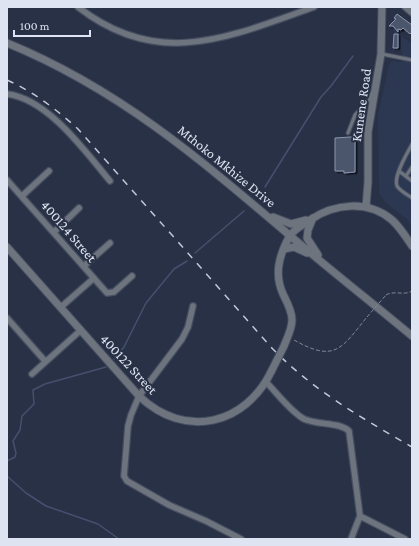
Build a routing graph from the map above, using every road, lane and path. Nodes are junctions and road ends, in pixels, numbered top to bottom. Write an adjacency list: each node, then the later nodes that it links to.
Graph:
1 (78, 7): 2 (street)
2 (314, 7)
3 (382, 7): 7 (street, Kunene Road)
4 (405, 7): 5 (street)
5 (412, 13)
6 (7, 43): 24 (street, Mthoko Mkhize Drive)
7 (380, 54): 8 (lane); 9 (street, Kunene Road)
8 (412, 60)
9 (376, 86): 11 (lane); 22 (street, Kunene Road)
10 (7, 94): 18 (street)
11 (348, 133)
12 (412, 144): 15 (lane)
13 (412, 167): 16 (lane)
14 (49, 171): 20 (street)
15 (399, 171): 16 (lane); 21 (lane)
16 (406, 176): 19 (lane)
17 (7, 180): 20 (street, 400124 Street)
18 (110, 181)
19 (412, 181)
20 (22, 196): 27 (street, 400124 Street)
21 (412, 198)
22 (366, 207): 25 (street); 30 (street)
23 (79, 208): 27 (street)
24 (262, 212): 25 (street); 28 (street, Mthoko Mkhize Drive)
25 (321, 212): 26 (street)
26 (313, 218): 28 (street); 35 (street)
27 (54, 232): 34 (street, 400124 Street)
28 (290, 236): 31 (street, 400122 Street); 33 (street, Mthoko Mkhize Drive)
29 (110, 243): 34 (street)
30 (412, 246)
31 (284, 249): 33 (street); 44 (street, 400122 Street)
32 (8, 250): 40 (street, 400122 Street)
33 (316, 257): 35 (street, Mthoko Mkhize Drive)
34 (84, 266): 37 (street, 400124 Street)
35 (329, 268): 43 (street, Mthoko Mkhize Drive)
36 (132, 276): 37 (street, 400124 Street)
37 (94, 278): 40 (street)
38 (412, 291): 44 (path, bridge)
39 (193, 306): 48 (street)
40 (61, 308): 42 (street, 400122 Street)
41 (7, 318): 45 (street)
42 (81, 330): 45 (street); 48 (street, 400122 Street)
43 (412, 336)
44 (288, 337): 47 (street, 400122 Street, bridge)
45 (45, 361): 46 (street)
46 (32, 374)
47 (266, 382): 48 (street, 400122 Street); 49 (street)
48 (139, 396): 50 (street)
49 (360, 516): 51 (street); 52 (street)
50 (241, 539)
51 (351, 539)
52 (405, 539)

